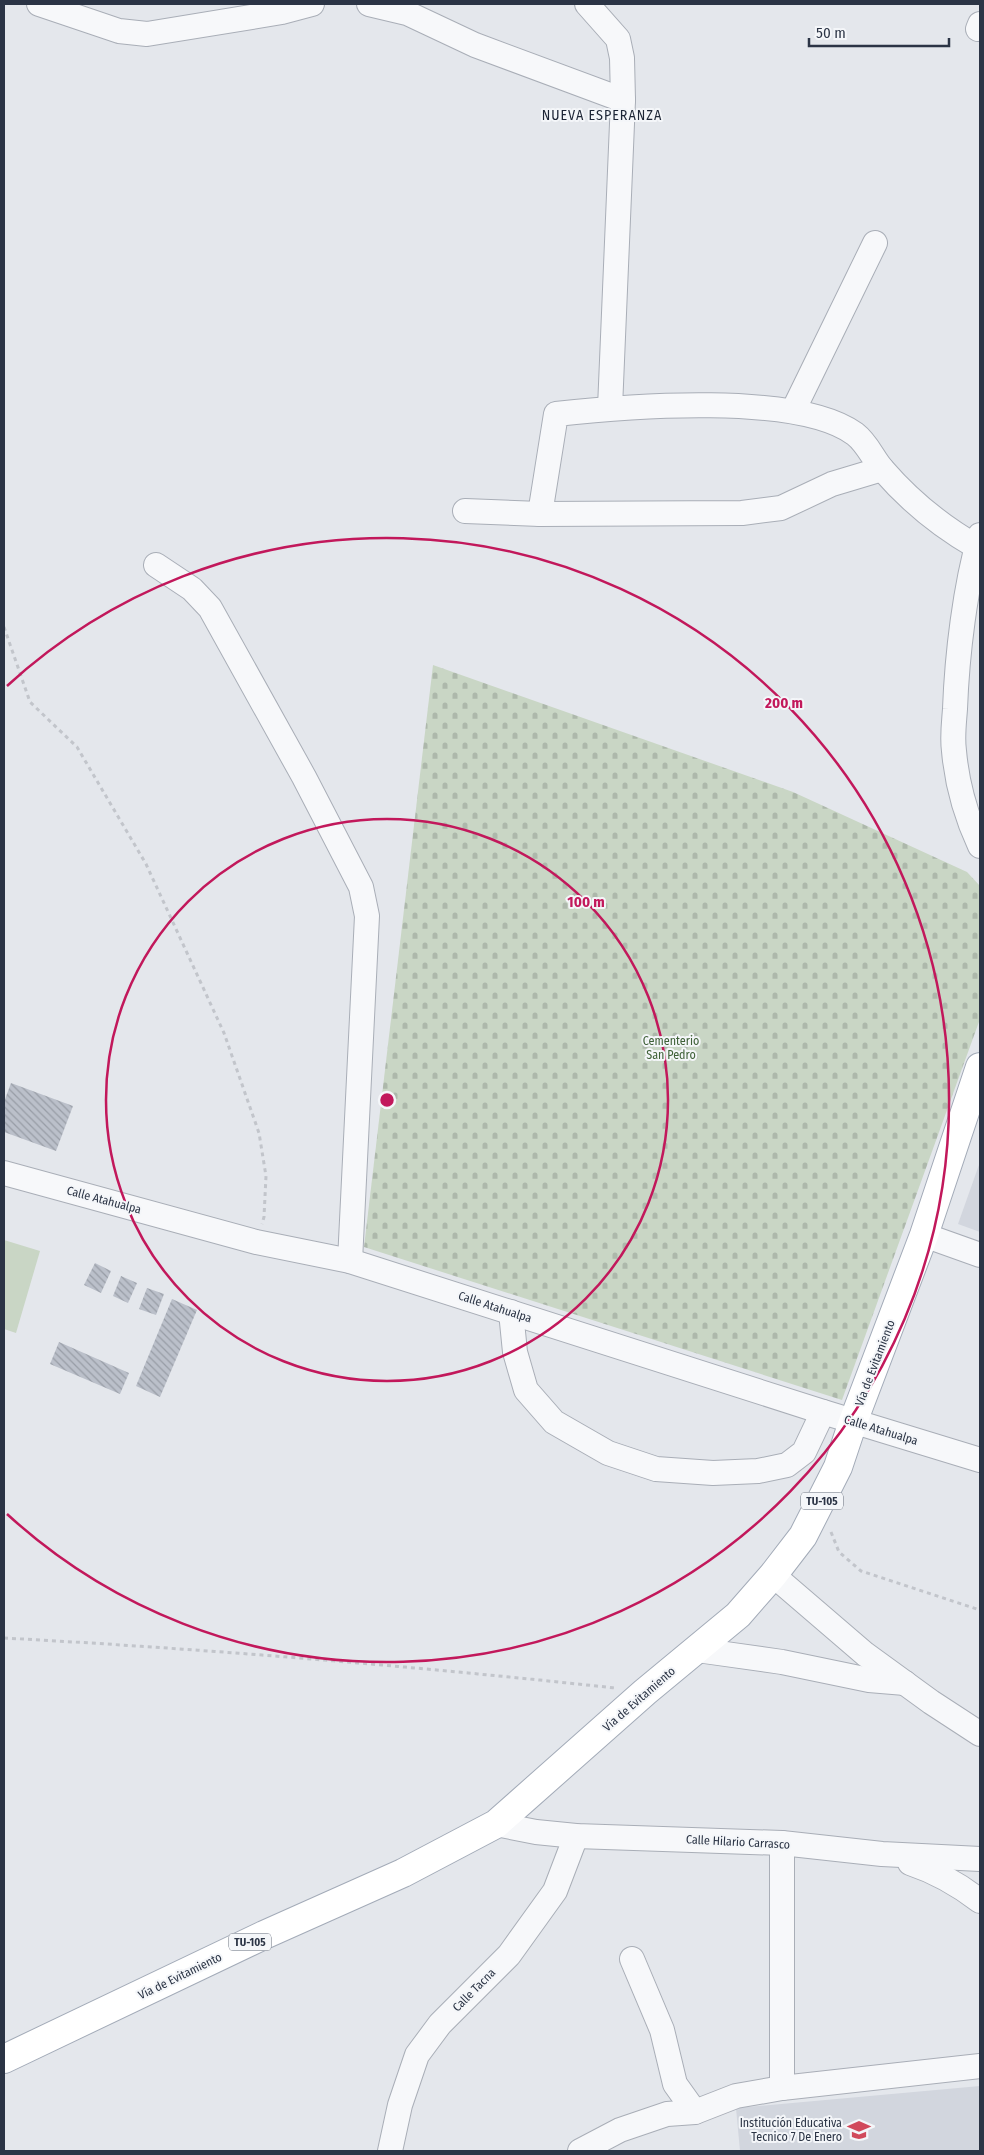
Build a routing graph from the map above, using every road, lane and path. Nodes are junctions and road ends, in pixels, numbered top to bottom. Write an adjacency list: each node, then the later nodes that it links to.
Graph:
1 (38, 4): 2 (street)
2 (312, 4)
3 (369, 4): 5 (street)
4 (588, 4): 5 (street)
5 (623, 100): 7 (street)
6 (875, 243): 8 (street)
7 (610, 408): 8 (street); 11 (street)
8 (793, 411): 9 (street)
9 (882, 469): 11 (street); 12 (street)
10 (465, 511): 11 (street)
11 (540, 514)
12 (978, 552): 15 (street)
13 (156, 565): 21 (street)
14 (4, 627): 19 (path)
15 (980, 846)
16 (980, 1067): 18 (main road, Vía de Evitamiento / TU-105)
17 (4, 1173): 19 (street, Calle Atahualpa)
18 (924, 1235): 20 (street); 24 (main road, Vía de Evitamiento / TU-105)
19 (256, 1242): 21 (street, Calle Atahualpa)
20 (980, 1255)
21 (350, 1261): 22 (street, Calle Atahualpa)
22 (511, 1312): 23 (street, Calle Atahualpa); 23 (street)
23 (822, 1412): 24 (street, Calle Atahualpa)
24 (853, 1422): 25 (street, Calle Atahualpa); 26 (main road, Vía de Evitamiento / TU-105)
25 (980, 1460)
26 (820, 1503): 27 (main road, Vía de Evitamiento / TU-105); 28 (path)
27 (773, 1575): 30 (main road, Vía de Evitamiento / TU-105); 31 (street)
28 (980, 1610)
29 (4, 1638): 32 (path)
30 (697, 1650): 31 (street); 32 (main road, Vía de Evitamiento / TU-105)
31 (906, 1683): 33 (street)
32 (645, 1692): 34 (main road, Vía de Evitamiento / TU-105)
33 (980, 1734)
34 (496, 1824): 35 (street, Calle Hilario Carrasco); 41 (main road, Vía de Evitamiento / TU-105)
35 (576, 1836): 36 (street, Calle Hilario Carrasco); 45 (street, Calle Tacna)
36 (782, 1843): 37 (street, Calle Hilario Carrasco); 43 (street)
37 (882, 1854): 38 (street, Calle Hilario Carrasco); 39 (street)
38 (980, 1860)
39 (980, 1900)
40 (632, 1958): 44 (street)
41 (4, 2059)
42 (980, 2066): 43 (street)
43 (782, 2088): 44 (street)
44 (695, 2112): 46 (street)
45 (390, 2151)
46 (580, 2151)

